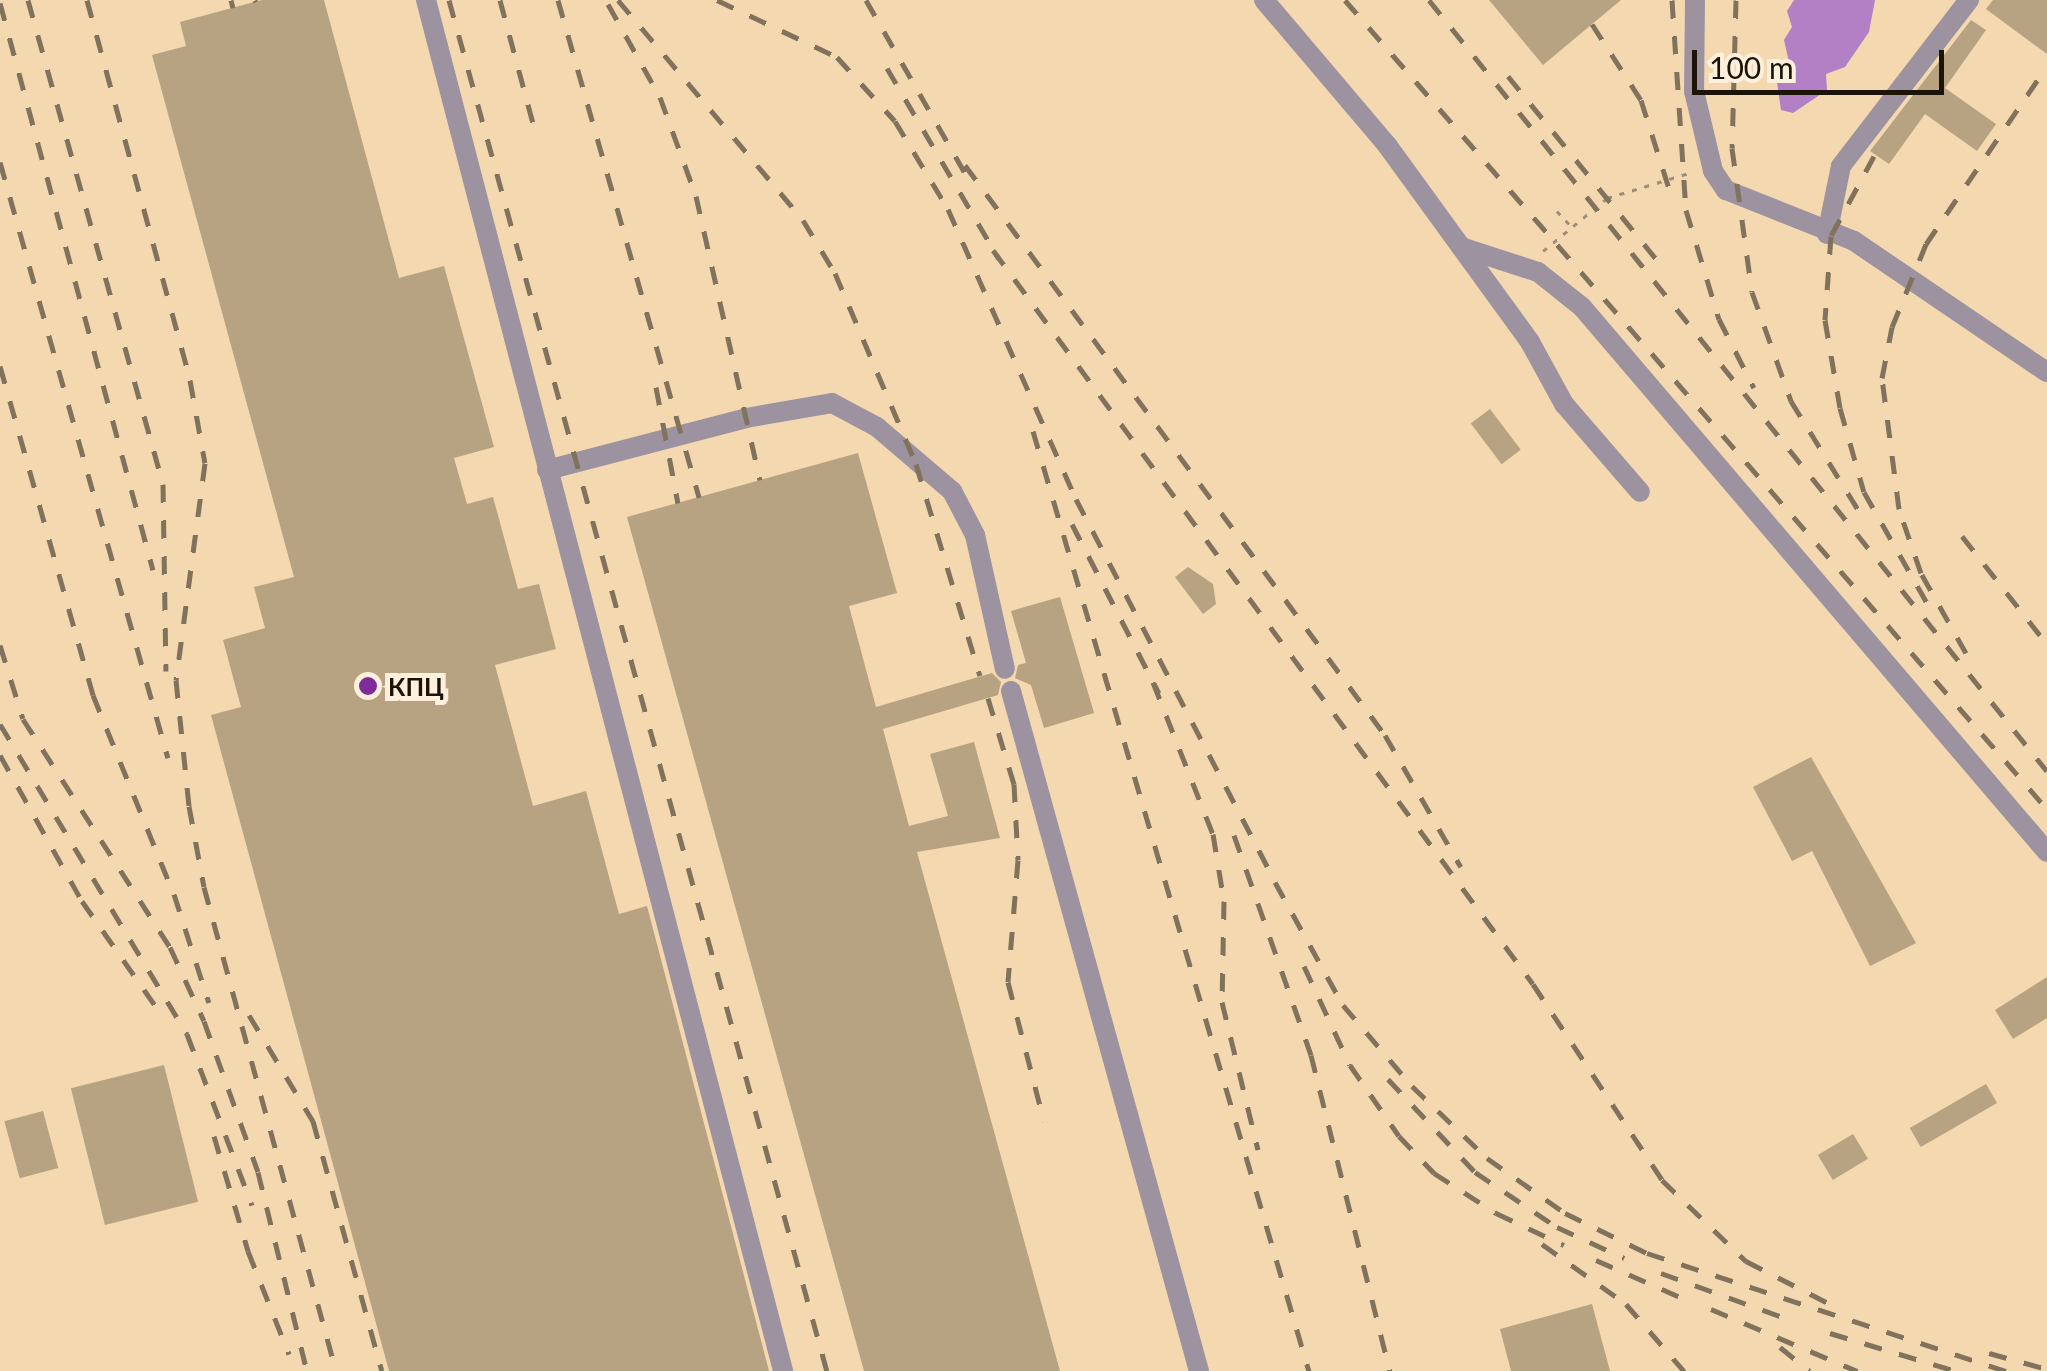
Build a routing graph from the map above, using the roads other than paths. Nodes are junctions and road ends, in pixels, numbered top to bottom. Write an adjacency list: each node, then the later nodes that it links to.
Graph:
1 (426, 0): 8 (lane)
2 (1264, 0): 6 (lane)
3 (1695, 0): 5 (lane)
4 (1969, 0): 5 (lane)
5 (1827, 234): 7 (lane)
6 (1461, 247): 9 (lane); 12 (lane)
7 (2047, 372)
8 (547, 470): 10 (lane); 13 (lane)
9 (1640, 492)
10 (1006, 668)
11 (1011, 691): 14 (lane)
12 (2047, 852)
13 (783, 1371)
14 (1199, 1371)

